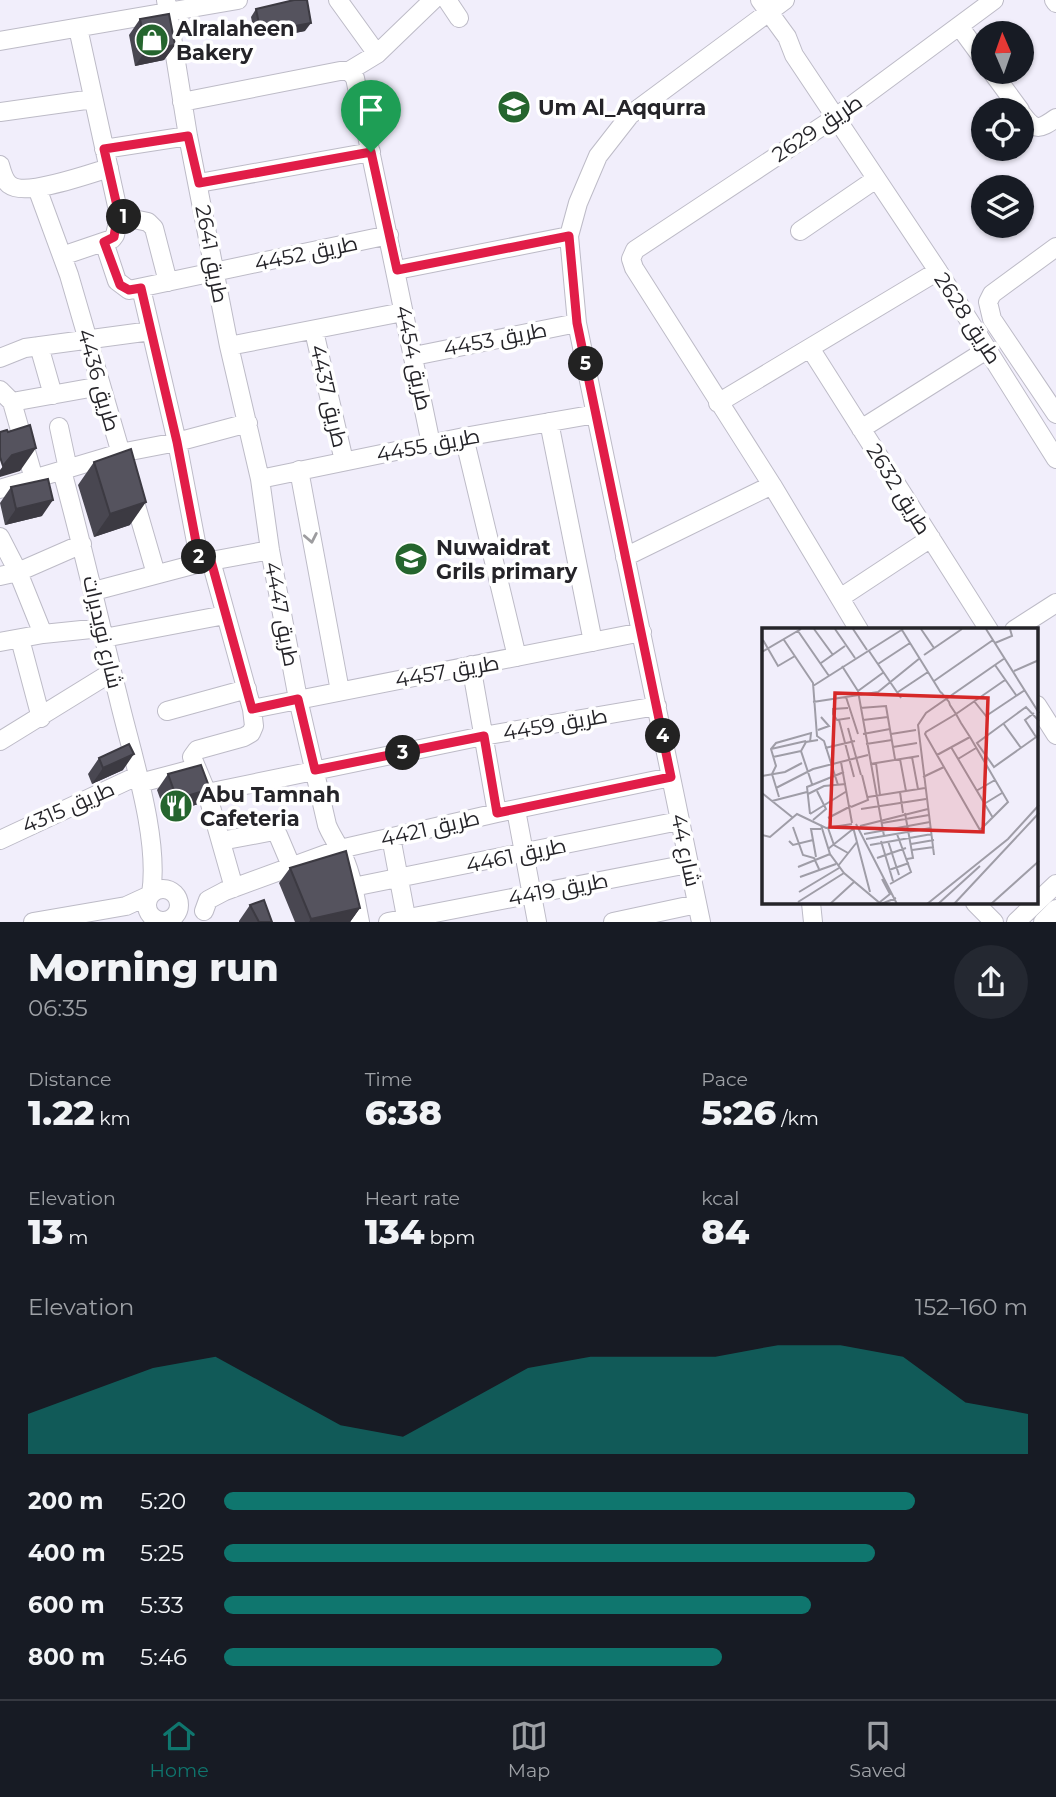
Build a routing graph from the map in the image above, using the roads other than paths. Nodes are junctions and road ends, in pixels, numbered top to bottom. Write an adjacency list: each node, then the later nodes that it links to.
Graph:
1 (238, 0): 8 (street)
2 (338, 0): 15 (street)
3 (433, 0): 15 (street)
4 (447, 0): 10 (street)
5 (746, 0): 9 (street, طريق 2628)
6 (785, 0): 9 (street, شارع 44)
7 (994, 0): 11 (street, طريق 2629)
8 (163, 7): 12 (street); 18 (street, طريق 2641)
9 (763, 10): 20 (street, طريق 2628); 34 (street, شارع 44)
10 (459, 18)
11 (959, 26): 14 (street); 20 (street, طريق 2629)
12 (78, 28): 13 (street); 17 (street)
13 (0, 41)
14 (971, 42)
15 (377, 54): 16 (street)
16 (349, 71): 18 (street); 25 (street, طريق 4454)
17 (93, 99): 19 (street); 24 (street)
18 (181, 102): 23 (street, طريق 2641)
19 (0, 112)
20 (836, 117): 28 (street, طريق 2628); 57 (street, طريق 2629)
21 (1051, 121): 22 (street)
22 (1034, 127)
23 (188, 136): 24 (street); 29 (street, طريق 2641)
24 (104, 149): 27 (street)
25 (371, 152): 29 (street); 33 (street, طريق 4454)
26 (0, 165): 30 (street)
27 (109, 168): 30 (street); 31 (street)
28 (877, 179): 32 (street); 39 (street, طريق 2628)
29 (199, 183): 40 (street, طريق 2641)
30 (37, 188): 37 (street, طريق 4436)
31 (124, 217): 35 (street); 41 (street)
32 (800, 232)
33 (389, 236): 38 (street, طريق 4454); 40 (street, طريق 4452)
34 (569, 236): 38 (street); 44 (street, شارع 44)
35 (104, 242): 37 (street); 42 (street)
36 (1056, 247): 59 (street)
37 (62, 256): 47 (street, طريق 4436)
38 (397, 270): 43 (street, طريق 4454)
39 (938, 271): 50 (street); 51 (street, طريق 2628)
40 (215, 272): 41 (street, طريق 4452); 49 (street, طريق 2641)
41 (168, 282): 42 (street, طريق 4452)
42 (141, 288): 45 (street)
43 (404, 313): 46 (street); 52 (street, طريق 4454)
44 (577, 323): 52 (street, طريق 4453); 58 (street, شارع 44)
45 (150, 331): 47 (street); 65 (street)
46 (314, 331): 49 (street); 69 (street, طريق 4437)
47 (88, 340): 48 (street); 54 (street, طريق 4436)
48 (39, 346): 53 (street); 55 (street)
49 (229, 346): 61 (street, طريق 2641)
50 (810, 348): 57 (street); 63 (street, طريق 2632)
51 (988, 349): 63 (street); 68 (street, طريق 2628)
52 (414, 356): 66 (street, طريق 4454)
53 (0, 358)
54 (101, 386): 55 (street); 67 (street, طريق 4436)
55 (53, 395): 56 (street)
56 (6, 396): 72 (street)
57 (718, 403): 74 (street)
58 (596, 414): 60 (street, طريق 4455); 80 (street, شارع 44)
59 (1056, 414)
60 (549, 422): 64 (street, طريق 4455); 96 (street)
61 (248, 423): 65 (street); 73 (street, طريق 4447)
62 (59, 427): 70 (street, شارع نويديرات)
63 (861, 429): 77 (street, طريق 2632)
64 (464, 437): 66 (street, طريق 4455); 97 (street)
65 (177, 442): 67 (street); 81 (street)
66 (431, 444): 69 (street, طريق 4455)
67 (120, 453): 70 (street); 83 (street, طريق 4436)
68 (1056, 458)
69 (344, 461): 71 (street, طريق 4455)
70 (65, 470): 72 (street); 78 (street, شارع نويديرات)
71 (299, 471): 73 (street, طريق 4455); 101 (street, one-way to 101)
72 (34, 479): 75 (street)
73 (260, 479): 79 (street, طريق 4447)
74 (772, 485): 80 (street); 85 (street)
75 (0, 489)
76 (0, 537): 82 (street)
77 (931, 538): 85 (street); 89 (street, طريق 2632)
78 (82, 544): 82 (street); 84 (street, شارع نويديرات)
79 (270, 550): 81 (street); 102 (street, طريق 4447)
80 (625, 557): 91 (street, شارع 44)
81 (206, 562): 83 (street); 87 (street)
82 (9, 574): 93 (street)
83 (156, 574): 84 (street)
84 (94, 591): 92 (street, شارع نويديرات)
85 (840, 598): 88 (street)
86 (1056, 603): 90 (street)
87 (225, 615): 92 (street); 100 (street)
88 (858, 628)
89 (988, 628)
90 (1017, 628)
91 (642, 632): 96 (street, طريق 4457); 103 (street, شارع 44)
92 (103, 633): 93 (street); 99 (street, شارع نويديرات)
93 (43, 634): 94 (street)
94 (20, 639): 95 (street); 107 (street)
95 (0, 642)
96 (593, 642): 97 (street, طريق 4457)
97 (517, 657): 98 (street, طريق 4457)
98 (471, 665): 101 (street, طريق 4457); 109 (street)
99 (112, 672): 107 (street); 114 (street, شارع نويديرات)
100 (247, 689): 105 (street); 106 (street)
101 (340, 691): 102 (street, طريق 4457)
102 (298, 699): 105 (street, طريق 4457); 112 (street, طريق 4447)
103 (657, 706): 109 (street, طريق 4459); 113 (street, شارع 44)
104 (1038, 706): 108 (street)
105 (252, 709): 111 (street)
106 (167, 711)
107 (41, 718): 110 (street)
108 (1054, 728)
109 (484, 736): 112 (street, طريق 4459); 117 (street)
110 (0, 741)
111 (195, 768): 114 (street, طريق 4315); 115 (street)
112 (315, 770): 115 (street, طريق 4459); 122 (street, طريق 4447)
113 (671, 777): 116 (street, طريق 4421); 118 (street, شارع 44)
114 (139, 780): 120 (street, طريق 4315); 124 (street, شارع نويديرات)
115 (207, 793): 121 (street)
116 (516, 810): 117 (street, طريق 4421); 123 (street)
117 (497, 813): 119 (street, طريق 4421)
118 (679, 821): 123 (street, طريق 4461); 125 (street, شارع 44)
119 (391, 837): 122 (street, طريق 4421); 127 (street)
120 (0, 839)
121 (221, 841): 126 (street); 130 (street)
122 (340, 849): 126 (street, طريق 4421); 129 (street, طريق 4447)
123 (524, 854): 127 (street, طريق 4461); 131 (street)
124 (153, 856): 132 (street, شارع نويديرات); 133 (street, شارع نويديرات)
125 (688, 864): 131 (street, طريق 4419); 139 (street, شارع 44)
126 (292, 868): 130 (street, طريق 4421)
127 (398, 879): 129 (street, طريق 4461); 142 (street)
128 (1056, 884): 138 (street)
129 (353, 887): 144 (street, طريق 4447)
130 (234, 888): 140 (street, طريق 4421)
131 (532, 894): 142 (street, طريق 4419); 146 (street)
132 (150, 895): 133 (street); 136 (street); 141 (street)
133 (175, 895): 140 (street); 141 (street)
134 (811, 904): 148 (street)
135 (976, 904): 149 (street)
136 (117, 908): 141 (street); 143 (street)
137 (1056, 909): 138 (street)
138 (1036, 910): 150 (street)
139 (699, 913): 147 (street)
140 (205, 918): 141 (street)
141 (163, 919)
142 (407, 920): 145 (street, طريق 4419)
143 (35, 922)
144 (360, 922)
145 (388, 922)
146 (537, 922)
147 (613, 922)
148 (813, 922)
149 (994, 922)
150 (1016, 922)

